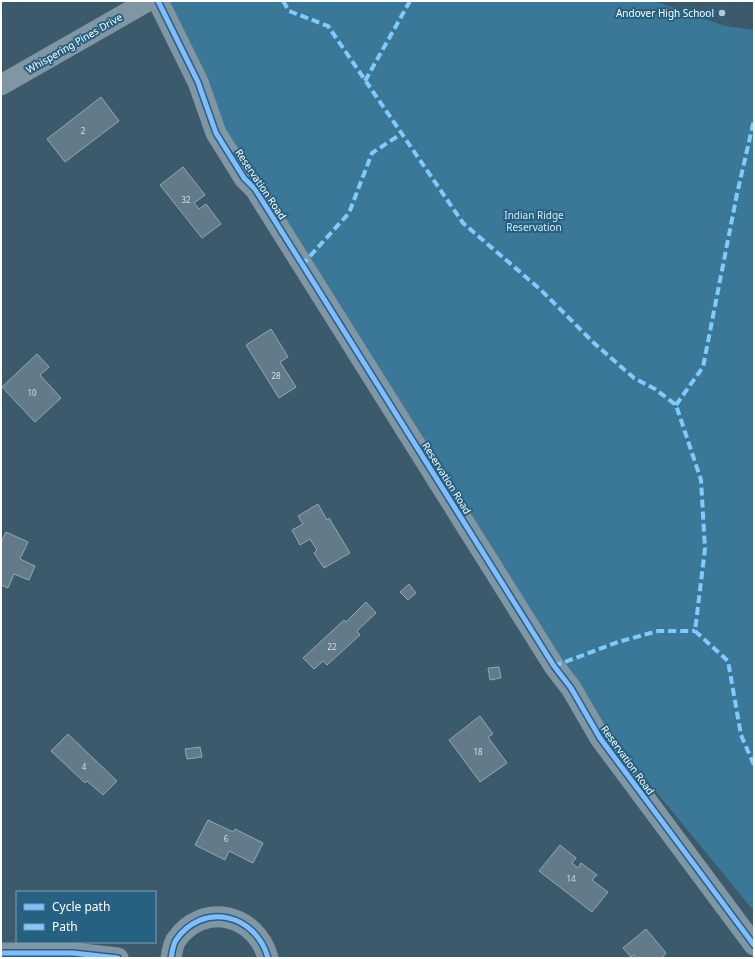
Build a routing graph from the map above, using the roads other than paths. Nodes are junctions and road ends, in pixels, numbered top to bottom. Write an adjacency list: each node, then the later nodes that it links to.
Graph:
1 (148, 1): 3 (street, Whispering Pines Drive)
2 (158, 1): 4 (street, Reservation Road)
3 (1, 85)
4 (754, 945)
5 (1, 953): 6 (street)
6 (118, 958)
7 (171, 958): 8 (street)
8 (268, 958)

